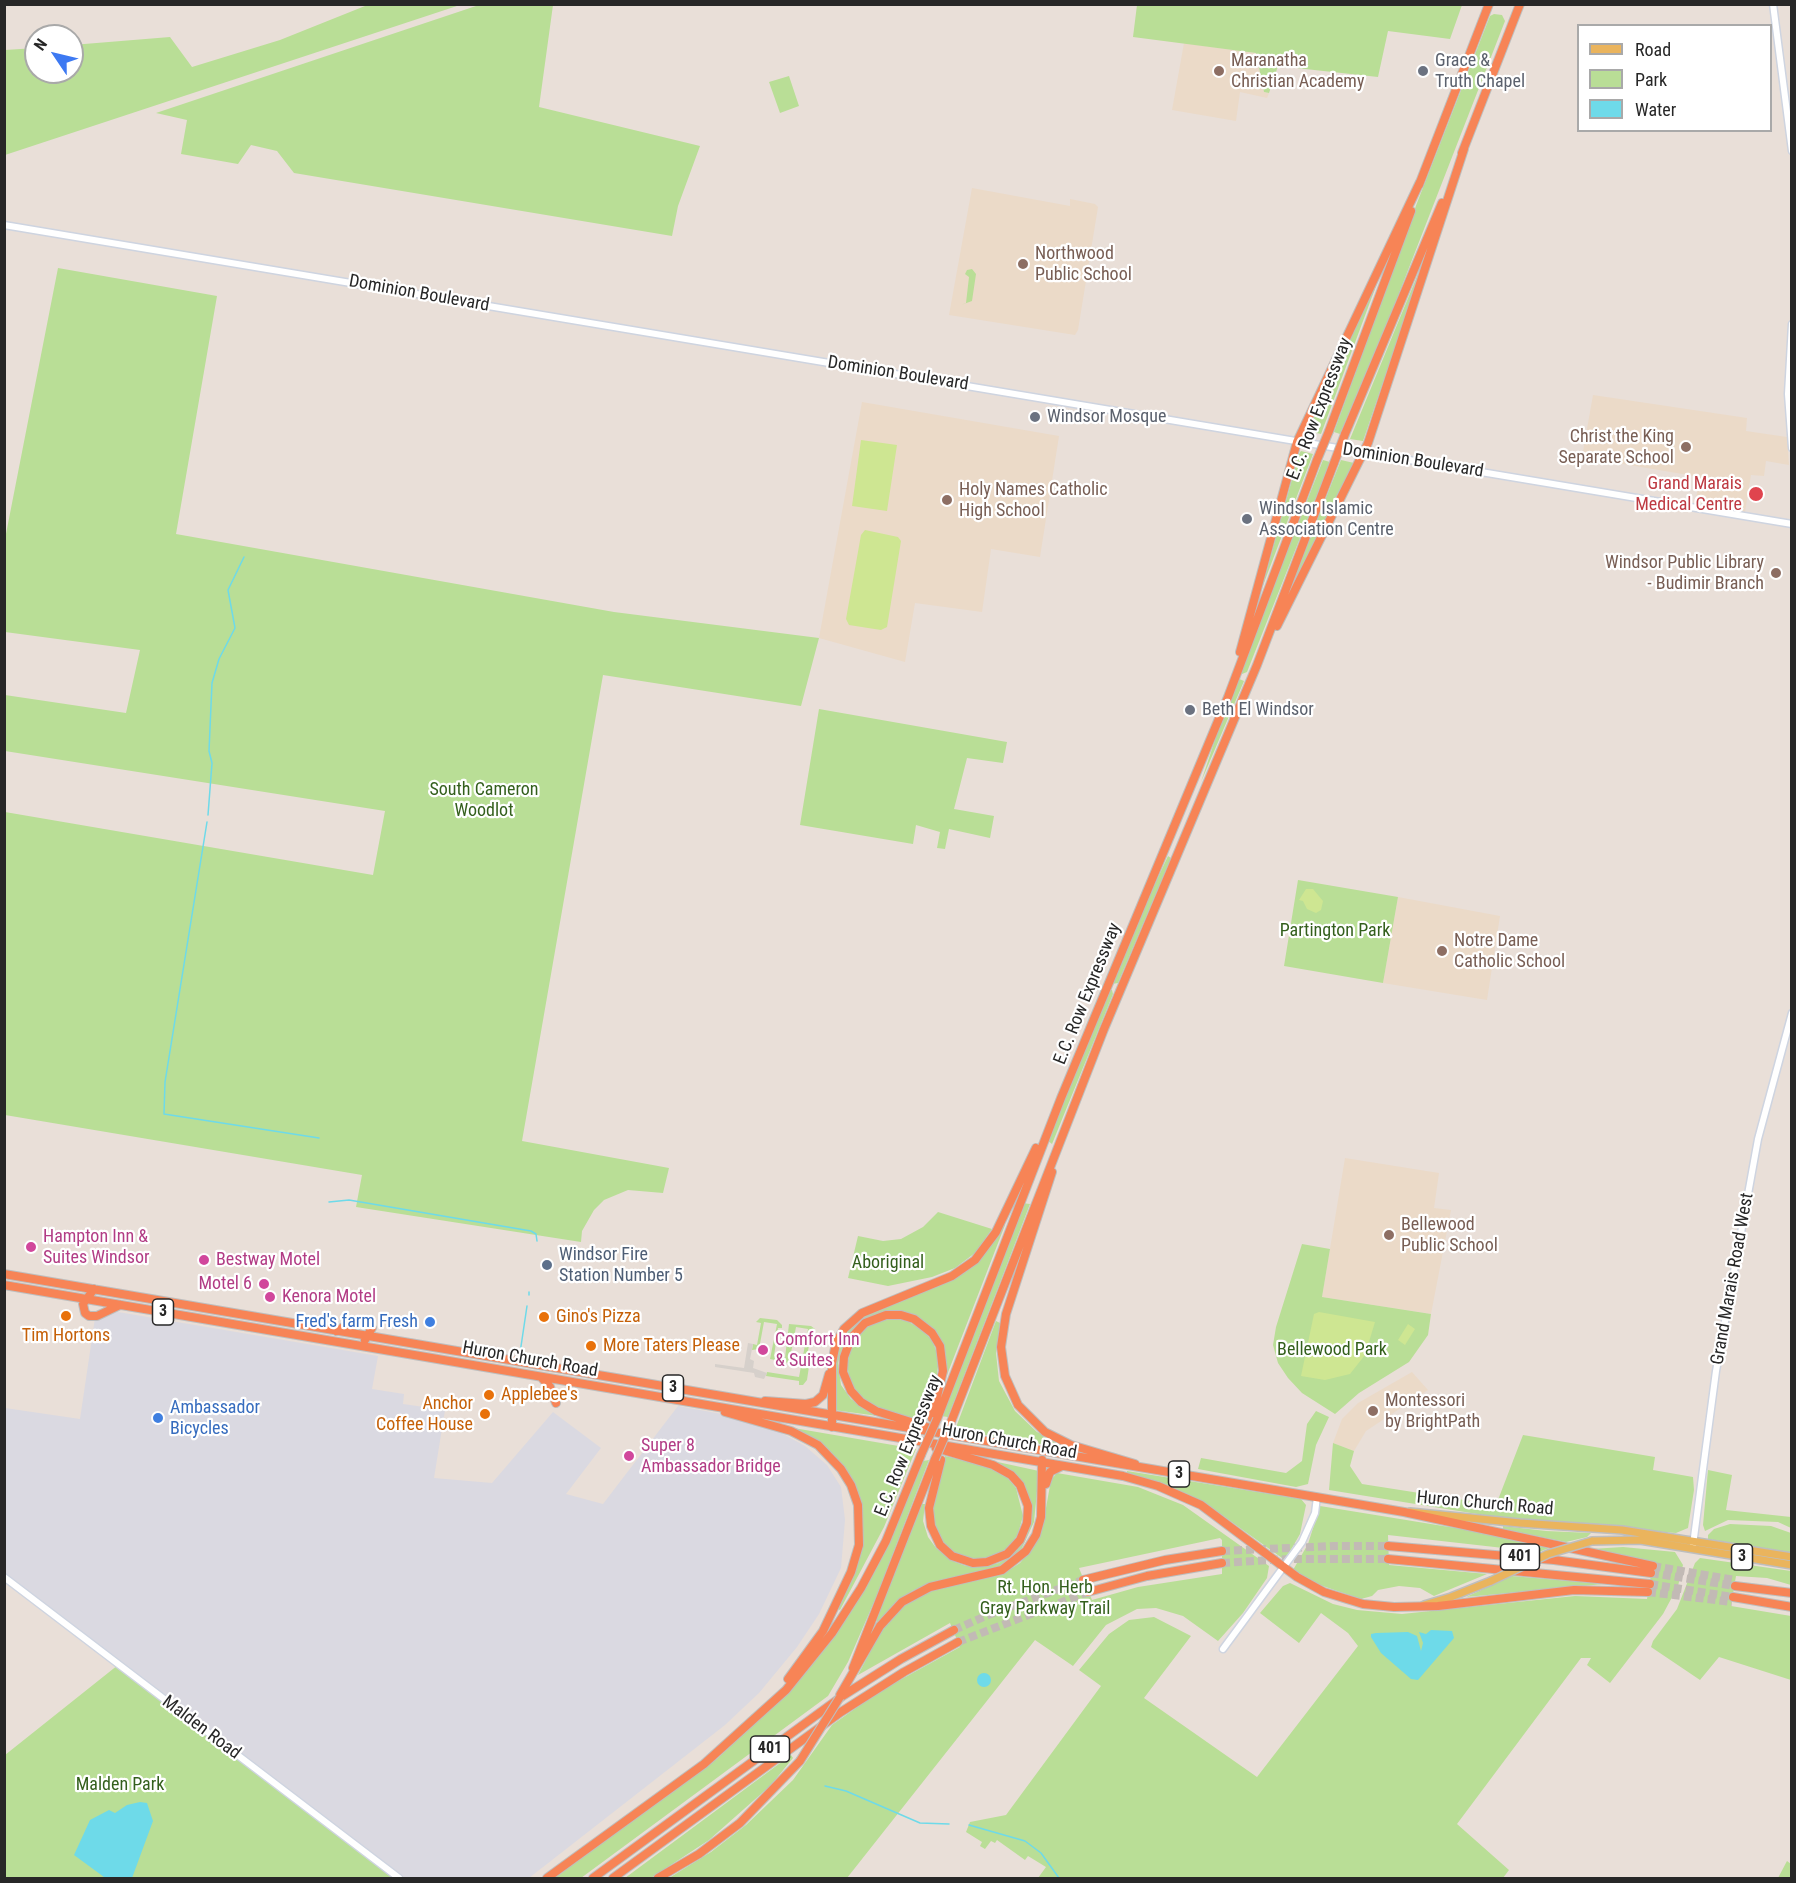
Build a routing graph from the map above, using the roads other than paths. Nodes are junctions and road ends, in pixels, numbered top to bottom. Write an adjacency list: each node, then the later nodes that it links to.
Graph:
1 (1489, 4): 6 (highway, E.C. Row Expressway)
2 (1521, 4): 4 (highway, E.C. Row Expressway)
3 (1773, 4): 5 (street)
4 (1464, 149): 11 (highway); 13 (highway, E.C. Row Expressway, bridge)
5 (1791, 151)
6 (1420, 182): 9 (highway); 14 (highway, E.C. Row Expressway, bridge)
7 (4, 225): 9 (street, Dominion Boulevard)
8 (1791, 324): 10 (street)
9 (1297, 442): 11 (street, Dominion Boulevard); 14 (highway)
10 (1791, 448)
11 (1364, 453): 12 (street, Dominion Boulevard); 13 (highway)
12 (1791, 524)
13 (1257, 665): 17 (highway, E.C. Row Expressway)
14 (1228, 698): 16 (highway, E.C. Row Expressway)
15 (1791, 1017): 44 (street, Grand Marais Road West)
16 (1061, 1098): 26 (highway); 32 (highway, E.C. Row Expressway)
17 (1067, 1120): 34 (highway, E.C. Row Expressway, bridge); 40 (highway)
18 (4, 1274): 20 (highway, Huron Church Road / 3)
19 (4, 1285): 21 (highway, Huron Church Road / 3)
20 (94, 1289): 21 (highway); 23 (highway, Huron Church Road / 3)
21 (86, 1299): 22 (highway, Huron Church Road / 3); 22 (highway)
22 (120, 1305): 25 (highway, Huron Church Road / 3)
23 (336, 1331): 24 (highway, Huron Church Road / 3); 24 (highway)
24 (369, 1336): 25 (highway); 28 (highway, Huron Church Road / 3)
25 (347, 1344): 27 (highway, Huron Church Road / 3)
26 (832, 1363): 28 (highway); 31 (highway)
27 (540, 1377): 29 (highway); 30 (highway, Huron Church Road / 3)
28 (754, 1402): 31 (highway, Huron Church Road / 3)
29 (556, 1403)
30 (706, 1406): 33 (highway, Huron Church Road / 3); 64 (highway)
31 (831, 1416): 33 (highway); 34 (highway, Huron Church Road / 3)
32 (934, 1418): 34 (highway); 64 (highway, E.C. Row Expressway, bridge)
33 (832, 1427): 35 (highway, Huron Church Road / 3)
34 (950, 1436): 36 (highway, Huron Church Road / 3); 37 (highway, E.C. Row Expressway, bridge)
35 (912, 1440): 37 (highway); 38 (highway, Huron Church Road / 3)
36 (1041, 1451): 38 (highway); 40 (highway, Huron Church Road / 3)
37 (938, 1460): 63 (highway, E.C. Row Expressway)
38 (1043, 1463): 39 (highway, Huron Church Road / 3); 41 (highway)
39 (1063, 1466): 41 (highway); 51 (highway, Huron Church Road / 3)
40 (1148, 1469): 42 (highway, Huron Church Road / 3)
41 (1043, 1497): 63 (highway)
42 (1317, 1497): 43 (highway, Huron Church Road / 3); 51 (street)
43 (1404, 1512): 44 (main road, Huron Church Road / 3); 45 (highway, 401)
44 (1693, 1545): 47 (main road, Huron Church Road / 3); 50 (main road, Huron Church Road / 3); 58 (main road, Huron Church Road / 3, bridge)
45 (1388, 1546)
46 (1222, 1551): 53 (highway)
47 (1791, 1557)
48 (1388, 1559): 58 (highway, 401)
49 (1222, 1563): 55 (highway)
50 (1791, 1565)
51 (1285, 1567): 58 (highway, Huron Church Road / 3); 62 (street)
52 (4, 1577): 65 (street, Malden Road)
53 (1083, 1580)
54 (1735, 1583): 56 (highway)
55 (1088, 1592)
56 (1791, 1593)
57 (1732, 1599): 59 (highway)
58 (1415, 1606)
59 (1791, 1608)
60 (954, 1630): 67 (highway, 401)
61 (958, 1642): 68 (highway, 401)
62 (1223, 1649)
63 (855, 1668): 69 (highway, bridge)
64 (756, 1720): 66 (highway, E.C. Row Expressway)
65 (399, 1878)
66 (547, 1878)
67 (593, 1878)
68 (613, 1878)
69 (658, 1878)

